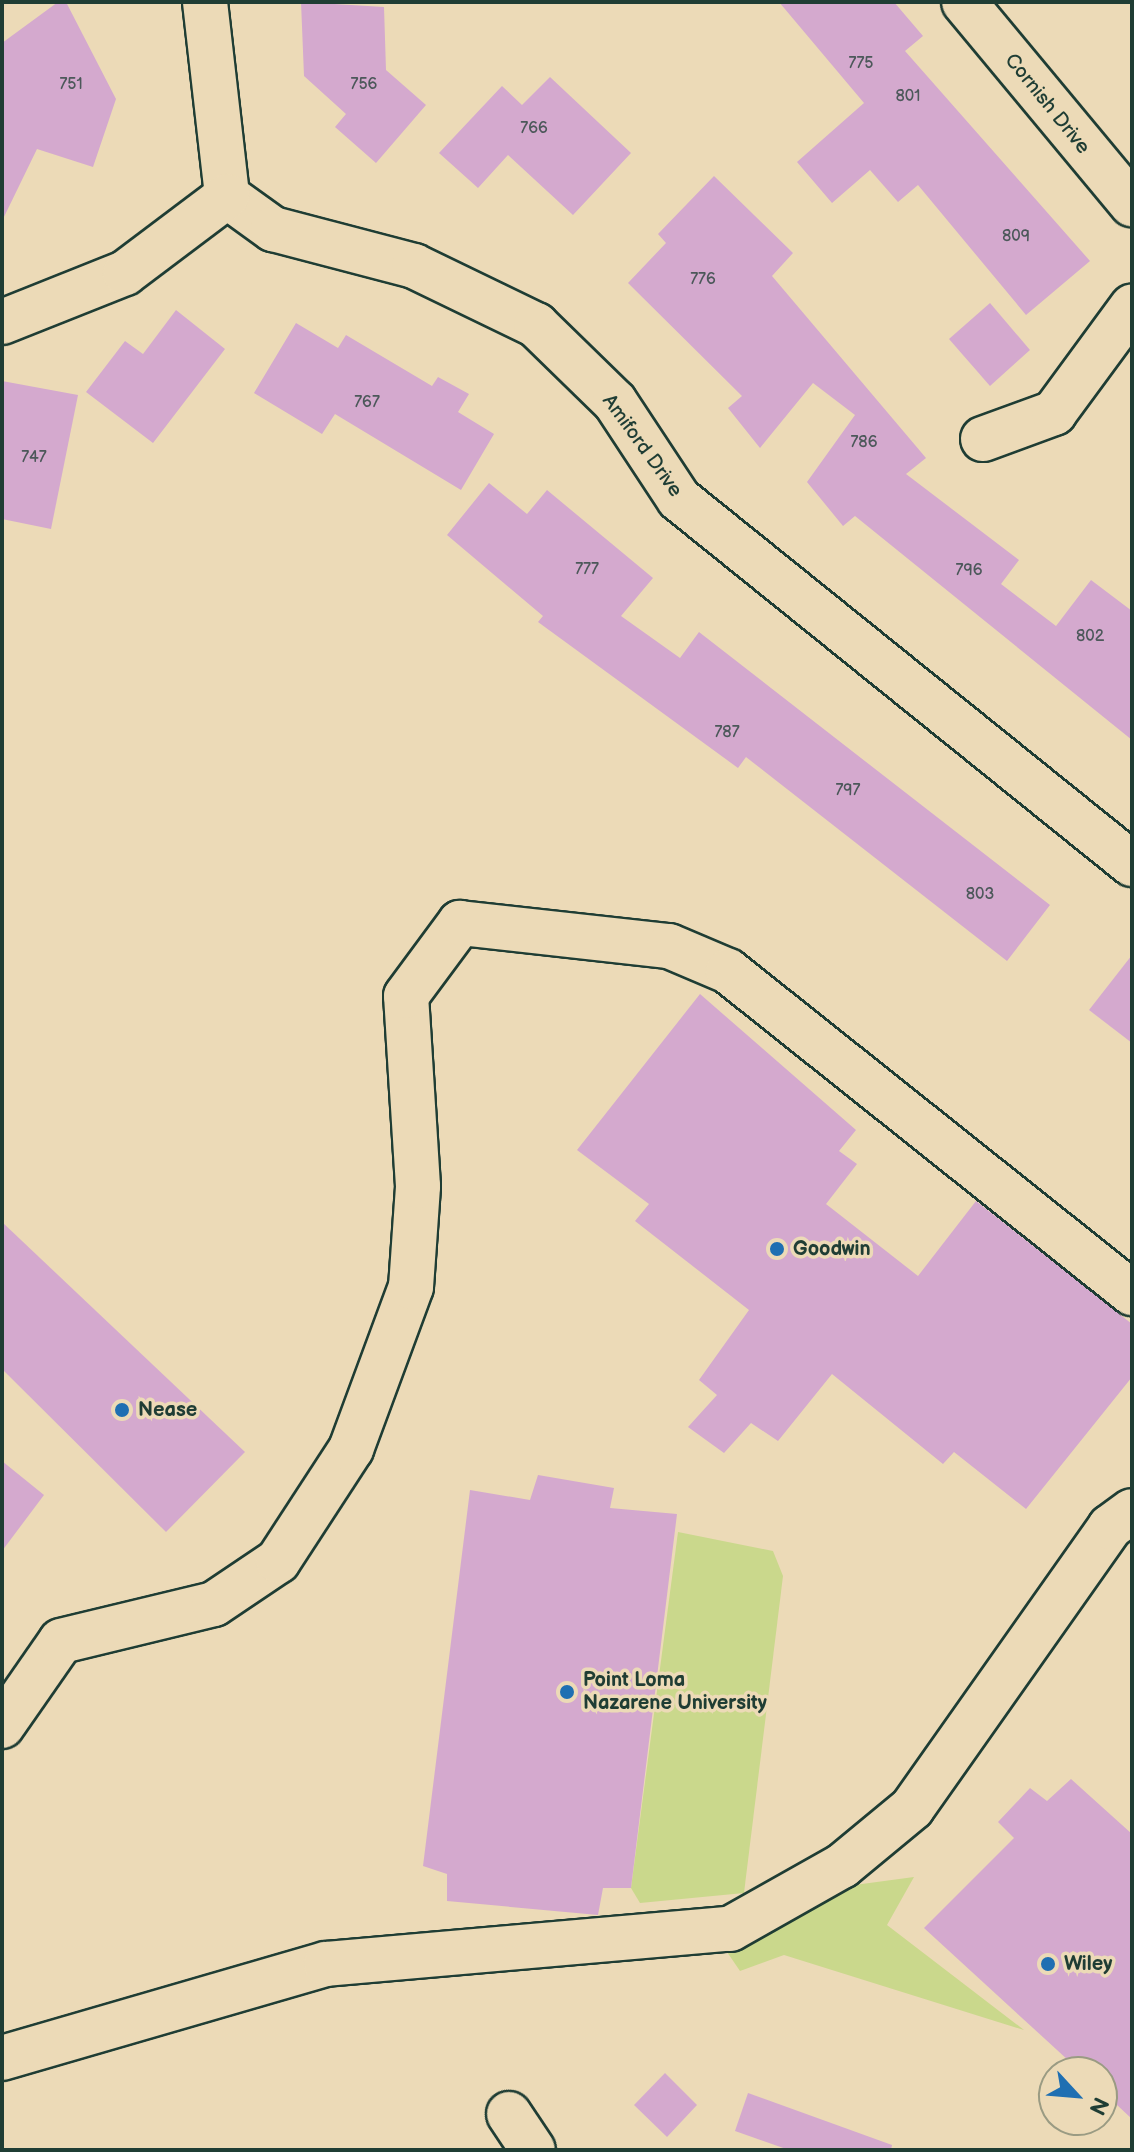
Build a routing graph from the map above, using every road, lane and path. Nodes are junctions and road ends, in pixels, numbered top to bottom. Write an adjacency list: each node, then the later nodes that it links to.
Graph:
1 (205, 2): 3 (street)
2 (964, 2): 4 (street, Cornish Drive)
3 (227, 196): 6 (street); 8 (street, Amiford Drive)
4 (1132, 204)
5 (1132, 307): 7 (street)
6 (2, 322)
7 (983, 439)
8 (1132, 864)
9 (1132, 1293): 11 (street)
10 (1132, 1511): 12 (street)
11 (2, 1726)
12 (2, 2058)
13 (509, 2114): 14 (street)
14 (533, 2150)

